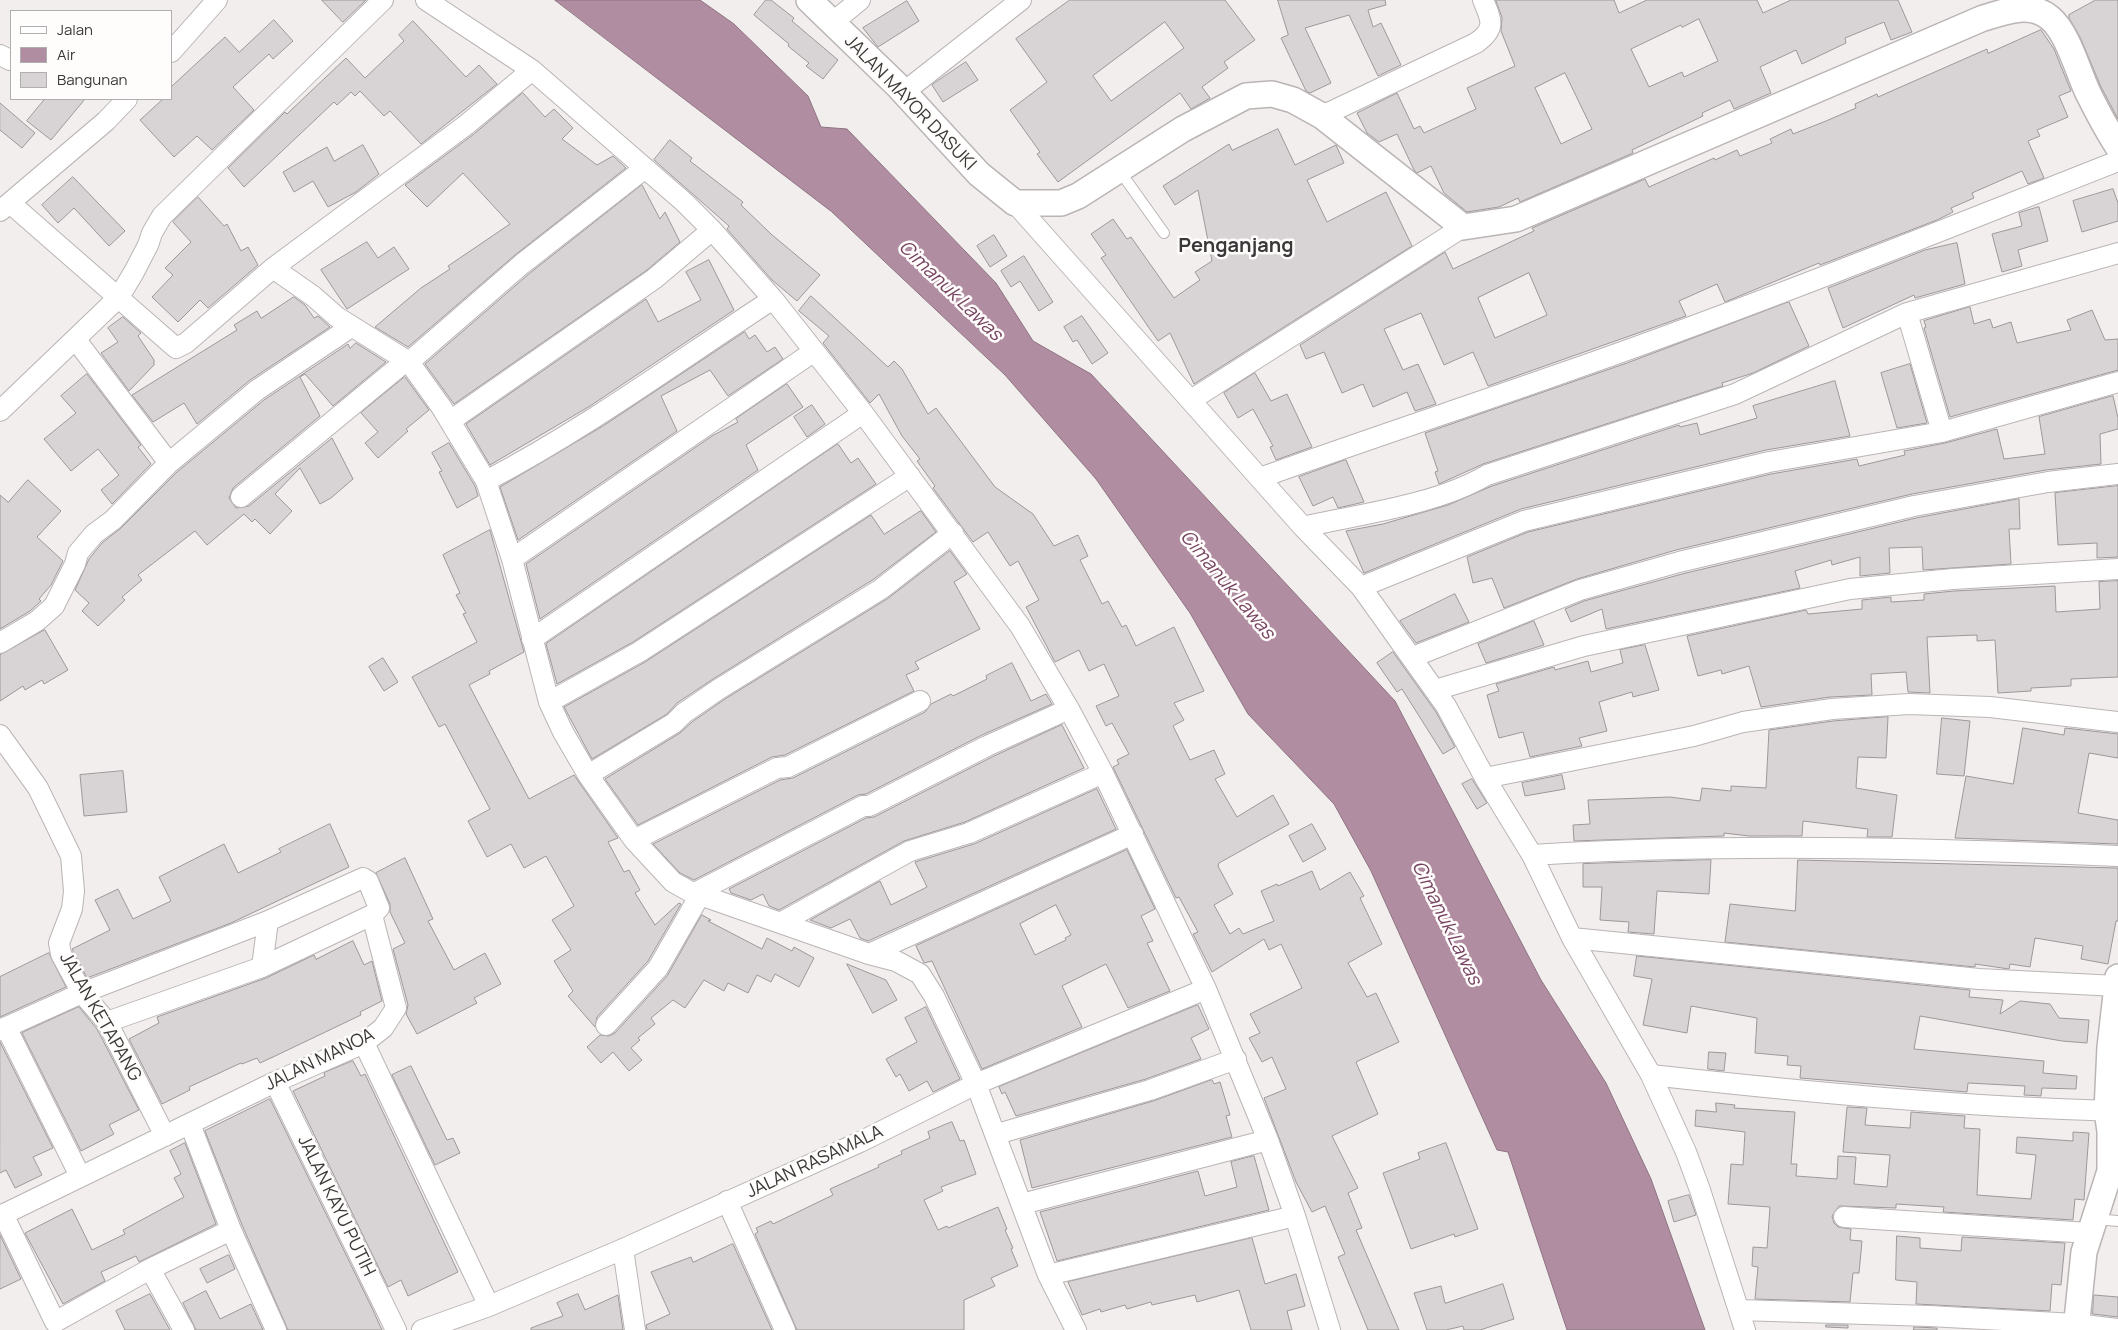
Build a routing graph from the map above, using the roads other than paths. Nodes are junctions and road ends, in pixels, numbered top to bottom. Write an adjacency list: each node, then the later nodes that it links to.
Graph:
1 (217, 0): 9 (street)
2 (383, 0): 25 (street)
3 (426, 0): 10 (street)
4 (809, 0): 8 (street, JALAN MAYOR DASUKI)
5 (860, 0): 8 (street)
6 (1021, 0): 11 (street)
7 (1483, 0): 13 (street)
8 (832, 23): 11 (street, JALAN MAYOR DASUKI)
9 (172, 51)
10 (532, 70): 16 (street); 24 (street)
11 (900, 89): 18 (street, JALAN MAYOR DASUKI)
12 (125, 100): 19 (street)
13 (1322, 116): 17 (street); 20 (street)
14 (2118, 147): 20 (street)
15 (2118, 161): 41 (street)
16 (645, 168): 21 (street); 31 (street)
17 (1119, 170): 18 (street); 22 (lane)
18 (1015, 203): 33 (street)
19 (5, 207): 25 (street)
20 (1463, 226): 33 (street)
21 (712, 230): 26 (street); 36 (street)
22 (1164, 233)
23 (2118, 253): 27 (street)
24 (274, 268): 25 (street); 28 (street)
25 (119, 297): 29 (street)
26 (773, 298): 30 (street); 42 (street)
27 (1907, 313): 37 (street); 44 (street)
28 (351, 326): 31 (street); 38 (street)
29 (76, 340): 34 (street); 38 (street)
30 (813, 352): 35 (street); 46 (street)
31 (408, 361): 36 (street); 43 (street)
32 (2118, 382): 37 (street)
33 (1191, 400): 41 (street)
34 (0, 411)
35 (863, 413): 40 (street); 49 (street)
36 (450, 421): 42 (street)
37 (1942, 432): 48 (street)
38 (169, 463): 50 (street)
39 (2118, 474): 51 (street)
40 (910, 476): 45 (street); 54 (street)
41 (1260, 478): 44 (street)
42 (486, 481): 46 (street)
43 (241, 497)
44 (1303, 527): 48 (street)
45 (953, 533): 55 (street); 59 (street)
46 (512, 559): 49 (street)
47 (2118, 569): 52 (street)
48 (1361, 587): 51 (street)
49 (532, 639): 54 (street)
50 (0, 643)
51 (1412, 657): 52 (street)
52 (1435, 690): 60 (street)
53 (920, 701): 62 (street)
54 (549, 702): 59 (street)
55 (1069, 708): 58 (street); 65 (street)
56 (2118, 722): 60 (street)
57 (0, 735): 74 (street, JALAN KETAPANG)
58 (1103, 773): 61 (street); 68 (street)
59 (588, 774): 62 (street)
60 (1485, 778): 63 (street)
61 (1133, 834): 70 (street); 73 (street)
62 (634, 840): 65 (street)
63 (1532, 855): 64 (street); 69 (street)
64 (2118, 856)
65 (698, 894): 68 (street); 76 (street)
66 (372, 915): 67 (street); 71 (street); 78 (street, JALAN MANOA)
67 (268, 921): 71 (street); 74 (street)
68 (782, 922): 70 (street)
69 (1572, 938): 72 (street); 80 (street)
70 (869, 954): 82 (street)
71 (262, 967): 75 (street)
72 (2117, 981): 83 (street)
73 (1206, 990): 79 (street); 82 (street, JALAN RASAMALA)
74 (82, 993): 75 (street, JALAN KETAPANG); 77 (street)
75 (107, 1022): 86 (street, JALAN KETAPANG)
76 (606, 1025)
77 (3, 1028): 88 (street)
78 (364, 1043): 81 (street, JALAN MANOA); 99 (street)
79 (1236, 1059): 85 (street); 87 (street)
80 (1650, 1076): 83 (street); 100 (street)
81 (275, 1082): 84 (street, JALAN MANOA); 106 (street, JALAN KAYU PUTIH)
82 (976, 1084): 85 (street); 89 (street, JALAN RASAMALA)
83 (2112, 1111): 94 (street)
84 (190, 1124): 86 (street, JALAN MANOA); 95 (street)
85 (997, 1134): 90 (street)
86 (165, 1136): 88 (street, JALAN MANOA)
87 (1268, 1140): 90 (street); 92 (street)
88 (80, 1176): 91 (street, JALAN MANOA)
89 (727, 1202): 96 (street, JALAN RASAMALA); 109 (street)
90 (1022, 1204): 98 (street)
91 (2, 1215): 101 (street)
92 (1295, 1216): 98 (street); 111 (street)
93 (1844, 1217): 94 (street)
94 (2100, 1224): 102 (street)
95 (231, 1230): 97 (street); 105 (street)
96 (623, 1249): 99 (street, JALAN RASAMALA); 108 (street)
97 (150, 1269): 101 (street); 104 (street)
98 (1048, 1275): 110 (street)
99 (489, 1306): 107 (street, JALAN RASAMALA)
100 (1739, 1310): 102 (street); 112 (street)
101 (48, 1326)
102 (2076, 1327): 103 (street)
103 (2118, 1329)
104 (184, 1330)
105 (276, 1330)
106 (396, 1330)
107 (422, 1330)
108 (635, 1330)
109 (785, 1330)
110 (1076, 1330)
111 (1330, 1330)
112 (1745, 1330)

